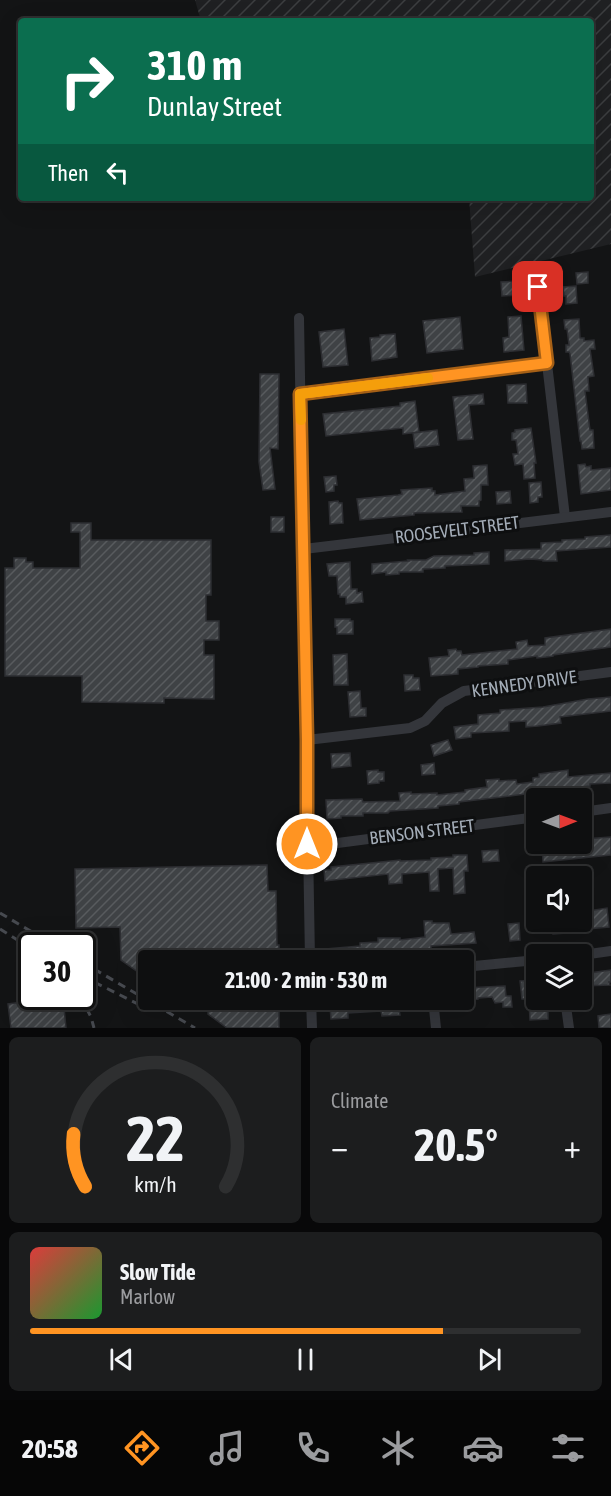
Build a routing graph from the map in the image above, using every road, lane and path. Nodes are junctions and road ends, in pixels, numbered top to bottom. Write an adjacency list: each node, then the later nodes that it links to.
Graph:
1 (538, 287): 3 (street)
2 (298, 318): 4 (street)
3 (547, 363): 4 (street); 6 (street)
4 (300, 394): 7 (street)
5 (611, 512): 6 (street, ROOSEVELT STREET)
6 (565, 518): 7 (street, ROOSEVELT STREET)
7 (304, 549): 9 (street)
8 (611, 672): 9 (street, KENNEDY DRIVE)
9 (307, 740): 13 (street)
10 (611, 808): 11 (street)
11 (592, 811)
12 (526, 819): 13 (street, BENSON STREET)
13 (307, 847): 14 (street)
14 (310, 950)
15 (611, 951): 16 (street)
16 (592, 954)
17 (526, 961): 18 (street)
18 (474, 966)
19 (311, 1010): 22 (street)
20 (434, 1010): 23 (street)
21 (567, 1010): 24 (street)
22 (312, 1028)
23 (436, 1028)
24 (569, 1028)

